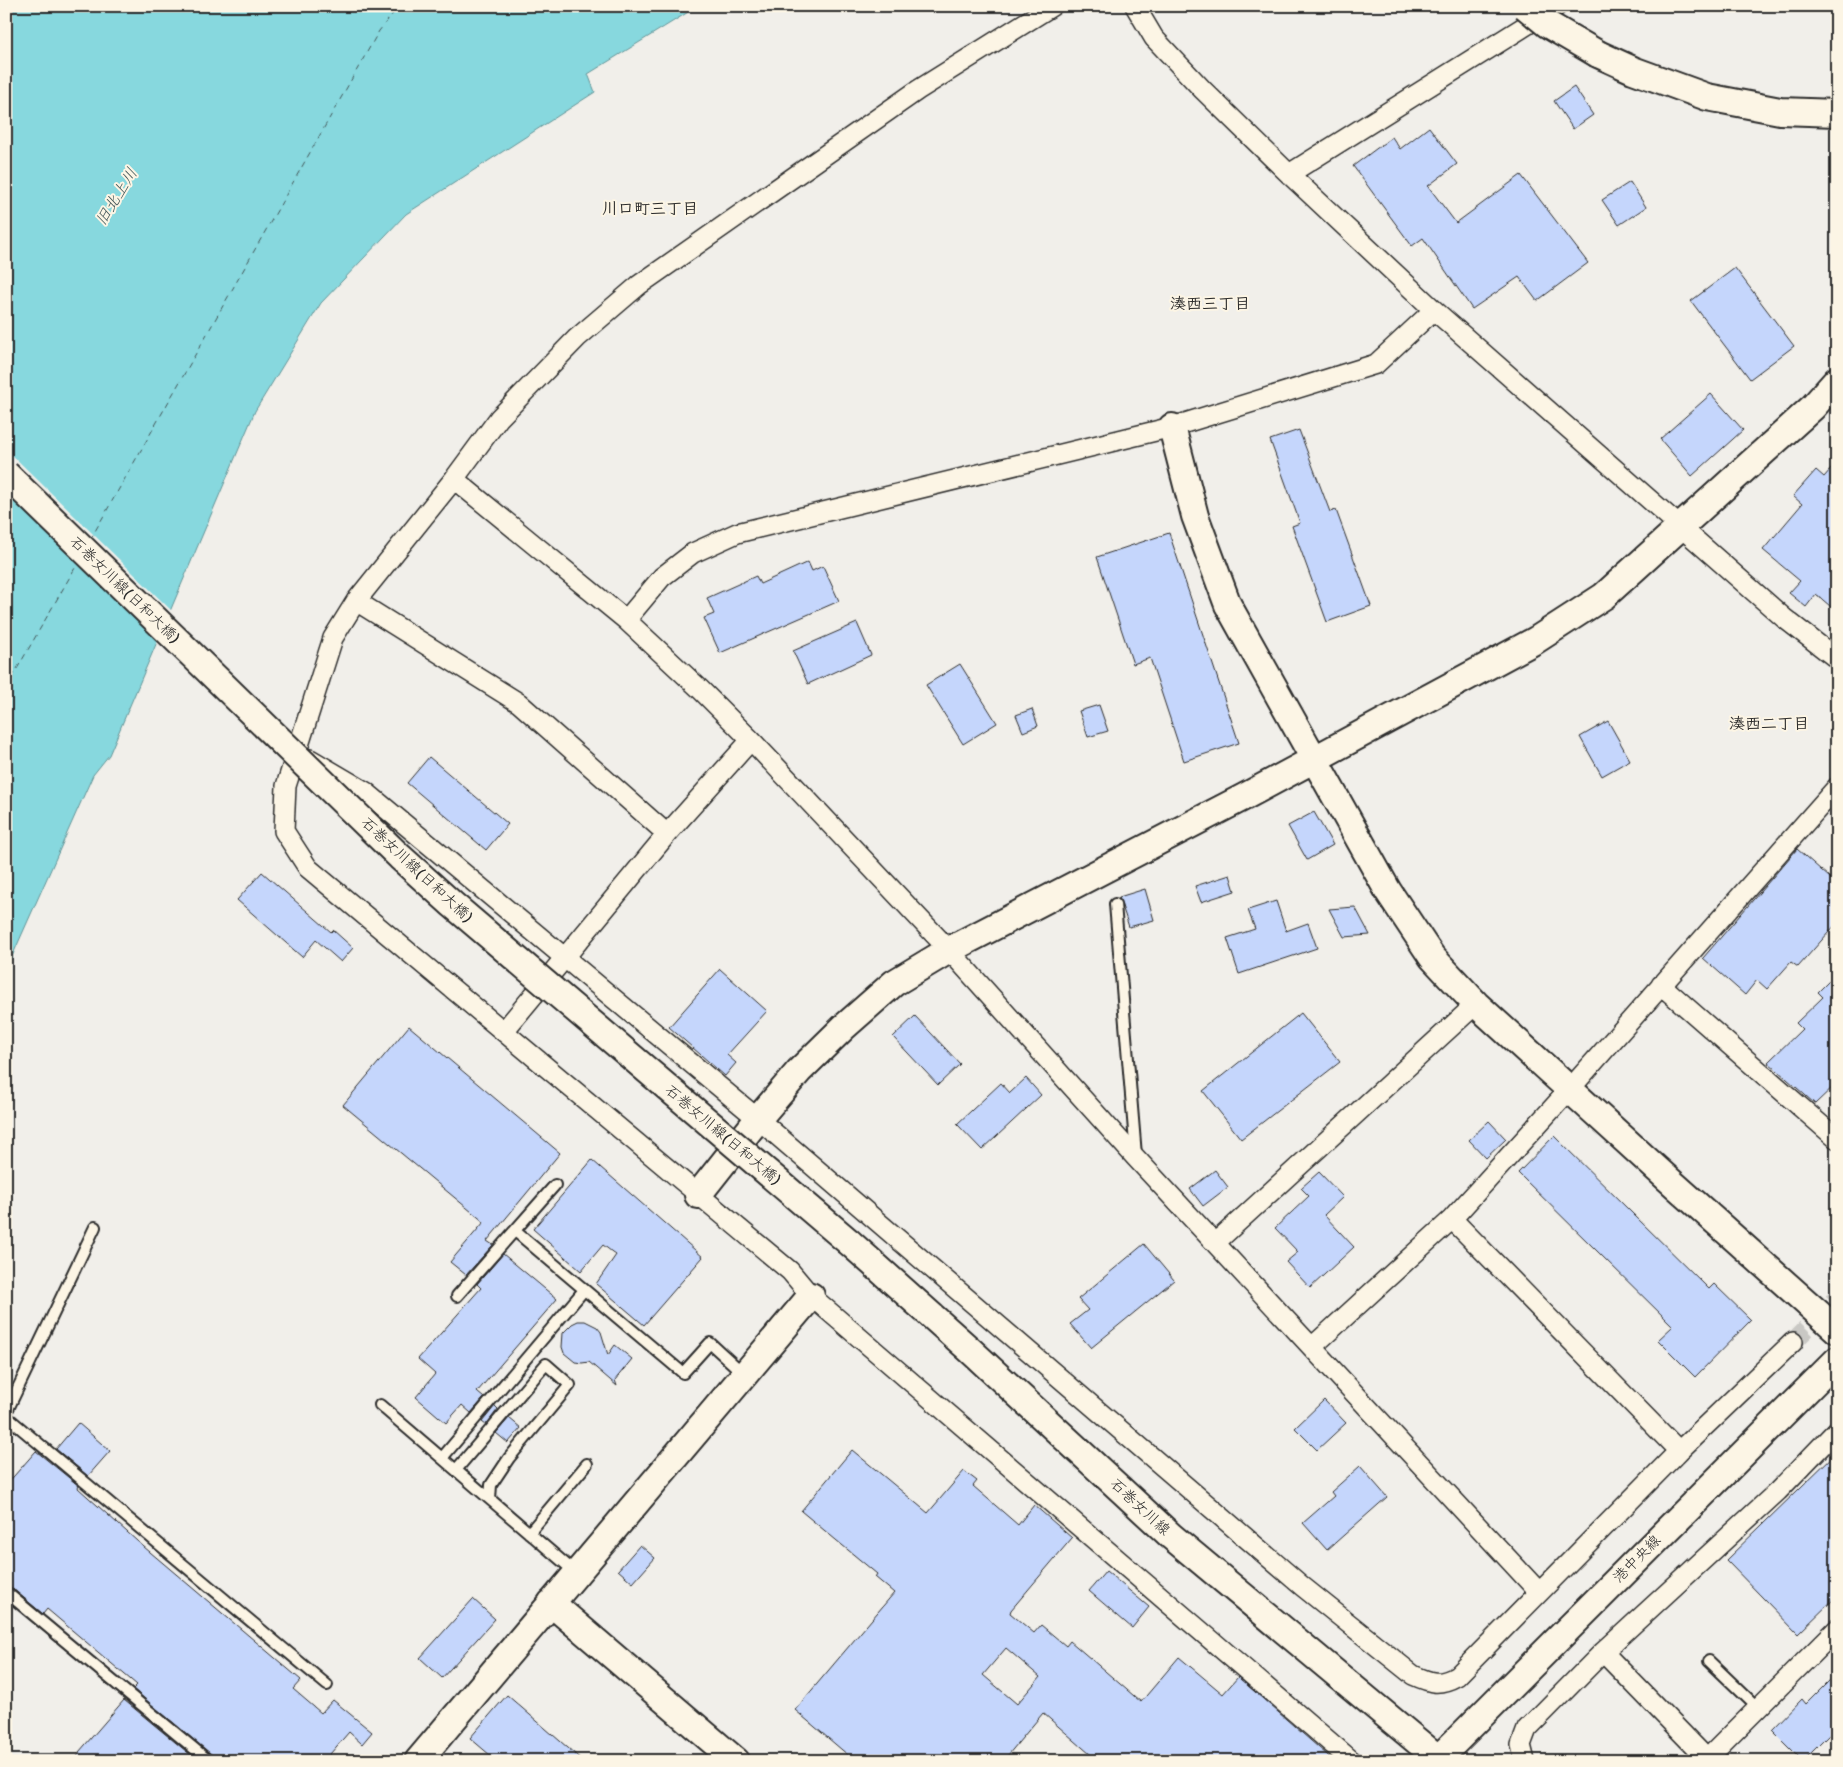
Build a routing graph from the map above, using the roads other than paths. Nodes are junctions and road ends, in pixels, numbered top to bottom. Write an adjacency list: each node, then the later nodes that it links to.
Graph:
1 (1052, 6): 11 (street)
2 (1134, 6): 6 (street)
3 (1526, 6): 5 (street, bridge)
4 (1557, 6): 6 (street)
5 (1837, 113)
6 (1289, 174): 7 (street)
7 (1434, 310): 9 (street); 12 (street)
8 (1837, 380): 12 (street)
9 (1172, 427): 14 (street); 18 (street)
10 (6, 474): 36 (street, 石巻女川線(日和大橋), bridge)
11 (454, 479): 13 (street); 14 (street)
12 (1680, 528): 15 (street); 18 (street)
13 (356, 601): 17 (street); 20 (street)
14 (626, 620): 16 (street)
15 (1837, 659)
16 (751, 740): 20 (street); 22 (street)
17 (297, 751): 23 (street); 26 (street)
18 (1313, 759): 22 (street); 25 (street)
19 (1836, 790): 24 (street)
20 (667, 834): 23 (street)
21 (1115, 904): 30 (lane)
22 (949, 950): 28 (street); 30 (street)
23 (564, 958): 26 (street); 28 (street)
24 (1661, 985): 27 (street); 29 (street)
25 (1476, 1004): 27 (street); 37 (street)
26 (504, 1031): 32 (street)
27 (1569, 1090): 33 (street); 41 (street)
28 (758, 1119): 32 (street); 57 (street)
29 (1837, 1139)
30 (1136, 1158): 37 (street)
31 (555, 1185): 35 (lane)
32 (698, 1195): 40 (street)
33 (1452, 1219): 43 (street); 49 (street)
34 (95, 1227): 47 (lane)
35 (515, 1231): 38 (lane); 39 (lane)
36 (849, 1242): 64 (street, 石巻女川線)
37 (1215, 1243): 43 (street)
38 (584, 1290): 45 (lane); 50 (lane)
39 (457, 1296)
40 (811, 1296): 45 (street); 69 (street)
41 (1837, 1330)
42 (1793, 1342): 49 (street)
43 (1312, 1347): 57 (street)
44 (1837, 1360): 64 (street, 港中央線)
45 (744, 1375): 55 (street)
46 (380, 1405): 50 (lane)
47 (6, 1414): 62 (lane)
48 (1837, 1430): 60 (street)
49 (1679, 1451): 57 (street)
50 (442, 1458): 52 (lane)
51 (587, 1464): 54 (lane)
52 (456, 1470): 53 (lane); 53 (lane)
53 (490, 1499): 54 (lane)
54 (529, 1533): 55 (lane)
55 (576, 1573): 58 (street)
56 (6, 1592): 66 (lane)
57 (1538, 1592)
58 (551, 1603): 67 (street); 68 (street)
59 (1837, 1629): 63 (street)
60 (1602, 1652): 65 (street); 70 (street)
61 (1709, 1662): 63 (lane)
62 (327, 1685)
63 (1759, 1709): 65 (street)
64 (1438, 1760)
65 (1708, 1760)
66 (209, 1761)
67 (418, 1761)
68 (736, 1761)
69 (1352, 1761)
70 (1526, 1761)

